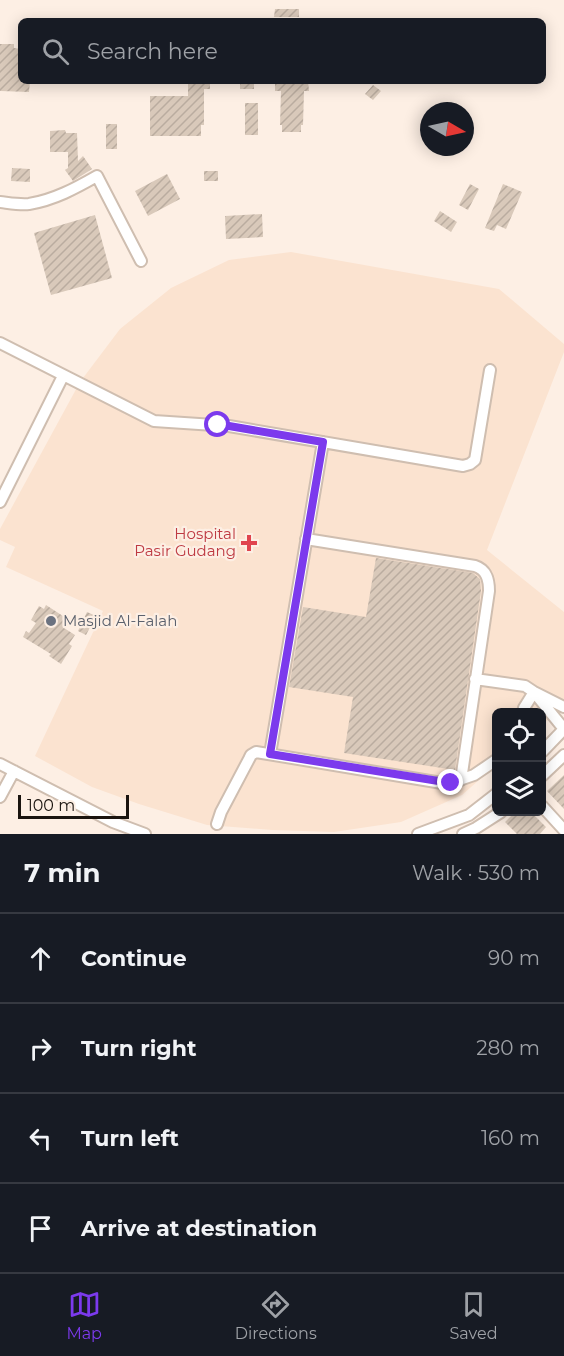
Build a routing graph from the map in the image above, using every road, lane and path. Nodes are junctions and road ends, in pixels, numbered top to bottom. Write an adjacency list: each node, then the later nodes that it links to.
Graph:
1 (0, 202): 2 (street)
2 (141, 261)
3 (0, 343): 5 (street)
4 (490, 370): 6 (street)
5 (63, 376): 6 (street); 7 (street)
6 (323, 442): 8 (street)
7 (0, 502)
8 (306, 539): 9 (street); 15 (street)
9 (476, 679): 10 (street); 21 (street)
10 (534, 692): 11 (street); 12 (street); 13 (street)
11 (564, 707)
12 (524, 708)
13 (564, 729): 14 (street)
14 (546, 748)
15 (270, 754): 21 (street); 26 (street)
16 (564, 755): 20 (street)
17 (493, 762): 21 (street)
18 (0, 764): 19 (street)
19 (14, 771): 22 (street); 28 (street)
20 (546, 772)
21 (461, 780)
22 (0, 796)
23 (492, 797): 29 (street)
24 (546, 811): 27 (street)
25 (495, 816): 30 (street)
26 (217, 824)
27 (560, 830)
28 (138, 833)
29 (418, 834)
30 (463, 834)

